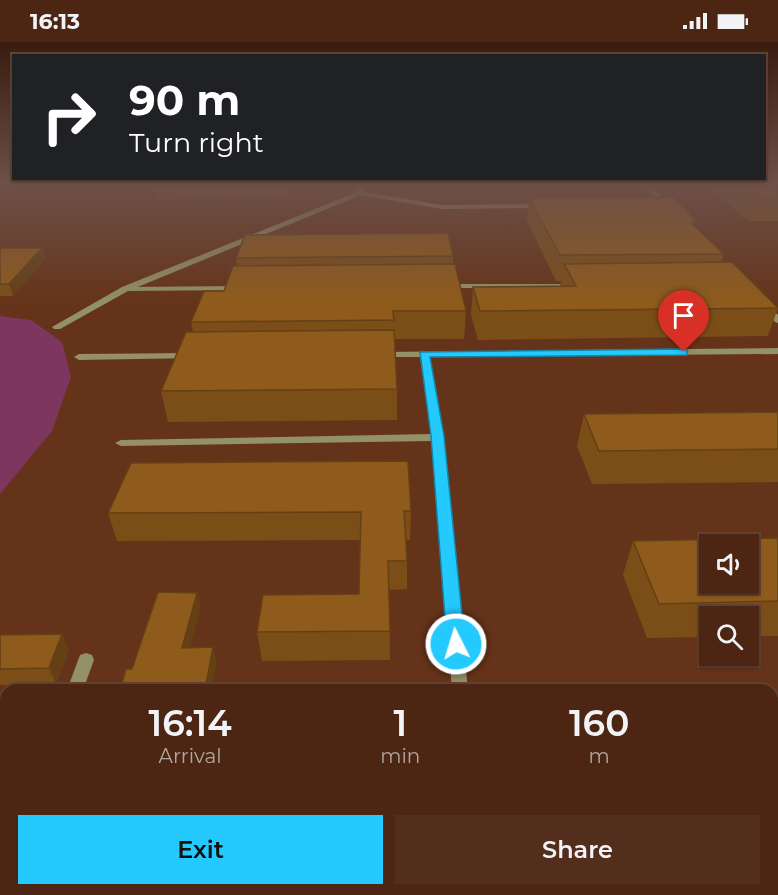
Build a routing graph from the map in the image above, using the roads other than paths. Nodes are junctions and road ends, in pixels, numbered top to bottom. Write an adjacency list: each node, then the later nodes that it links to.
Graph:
1 (285, 224): 5 (street)
2 (589, 285): 3 (street)
3 (434, 286)
4 (256, 288): 5 (street)
5 (125, 289): 8 (street)
6 (757, 298): 7 (street)
7 (778, 320)
8 (57, 327)
9 (778, 351): 10 (street)
10 (424, 354): 11 (street); 14 (street)
11 (364, 355)
12 (198, 356): 13 (street)
13 (79, 357)
14 (437, 436): 15 (street); 18 (street)
15 (121, 443)
16 (86, 660): 17 (street)
17 (77, 684)
18 (459, 684)

